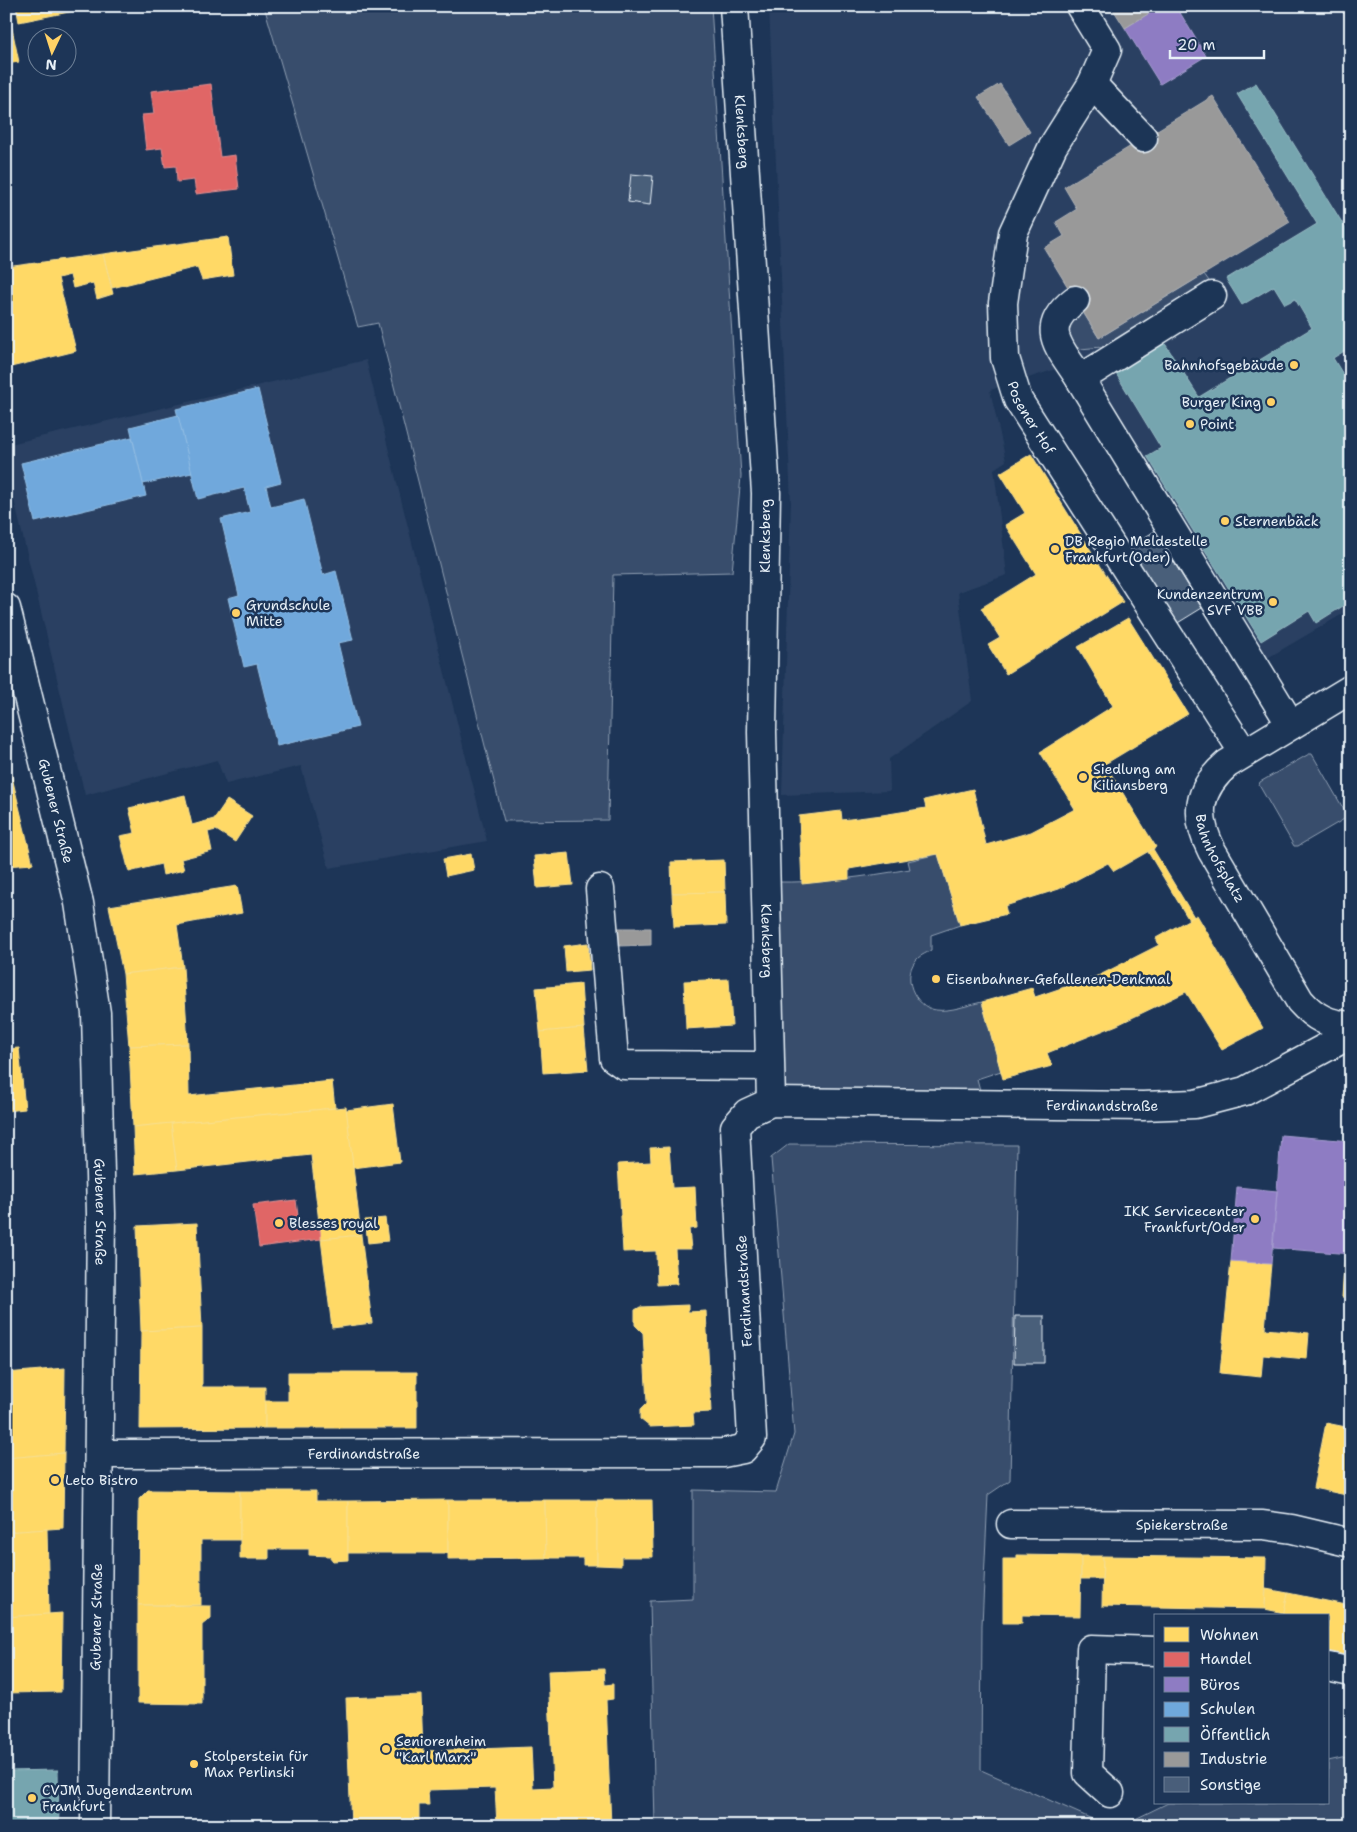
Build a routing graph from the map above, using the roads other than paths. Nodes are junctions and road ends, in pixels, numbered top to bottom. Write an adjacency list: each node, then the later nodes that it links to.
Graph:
1 (734, 6): 15 (street, Klenksberg)
2 (1080, 6): 3 (street, Posener Hof)
3 (1092, 84): 4 (street); 11 (street, Posener Hof)
4 (1143, 138)
5 (1212, 296): 7 (street)
6 (1075, 300): 7 (street)
7 (1080, 379): 10 (street)
8 (6, 608): 17 (street, Gubener Straße)
9 (1351, 689): 10 (street, Bahnhofsplatz)
10 (1291, 725): 11 (street, Bahnhofsplatz)
11 (1244, 753): 13 (street, Bahnhofsplatz)
12 (600, 889): 15 (street)
13 (1351, 1026)
14 (1351, 1034): 16 (street, Ferdinandstraße)
15 (769, 1066): 16 (street, Klenksberg)
16 (771, 1102): 17 (street, Ferdinandstraße)
17 (99, 1454): 24 (street, Gubener Straße)
18 (1011, 1524): 19 (street, Spiekerstraße)
19 (1351, 1543)
20 (1154, 1651): 23 (street)
21 (1330, 1667): 22 (street)
22 (1351, 1672)
23 (1110, 1793)
24 (95, 1826)

